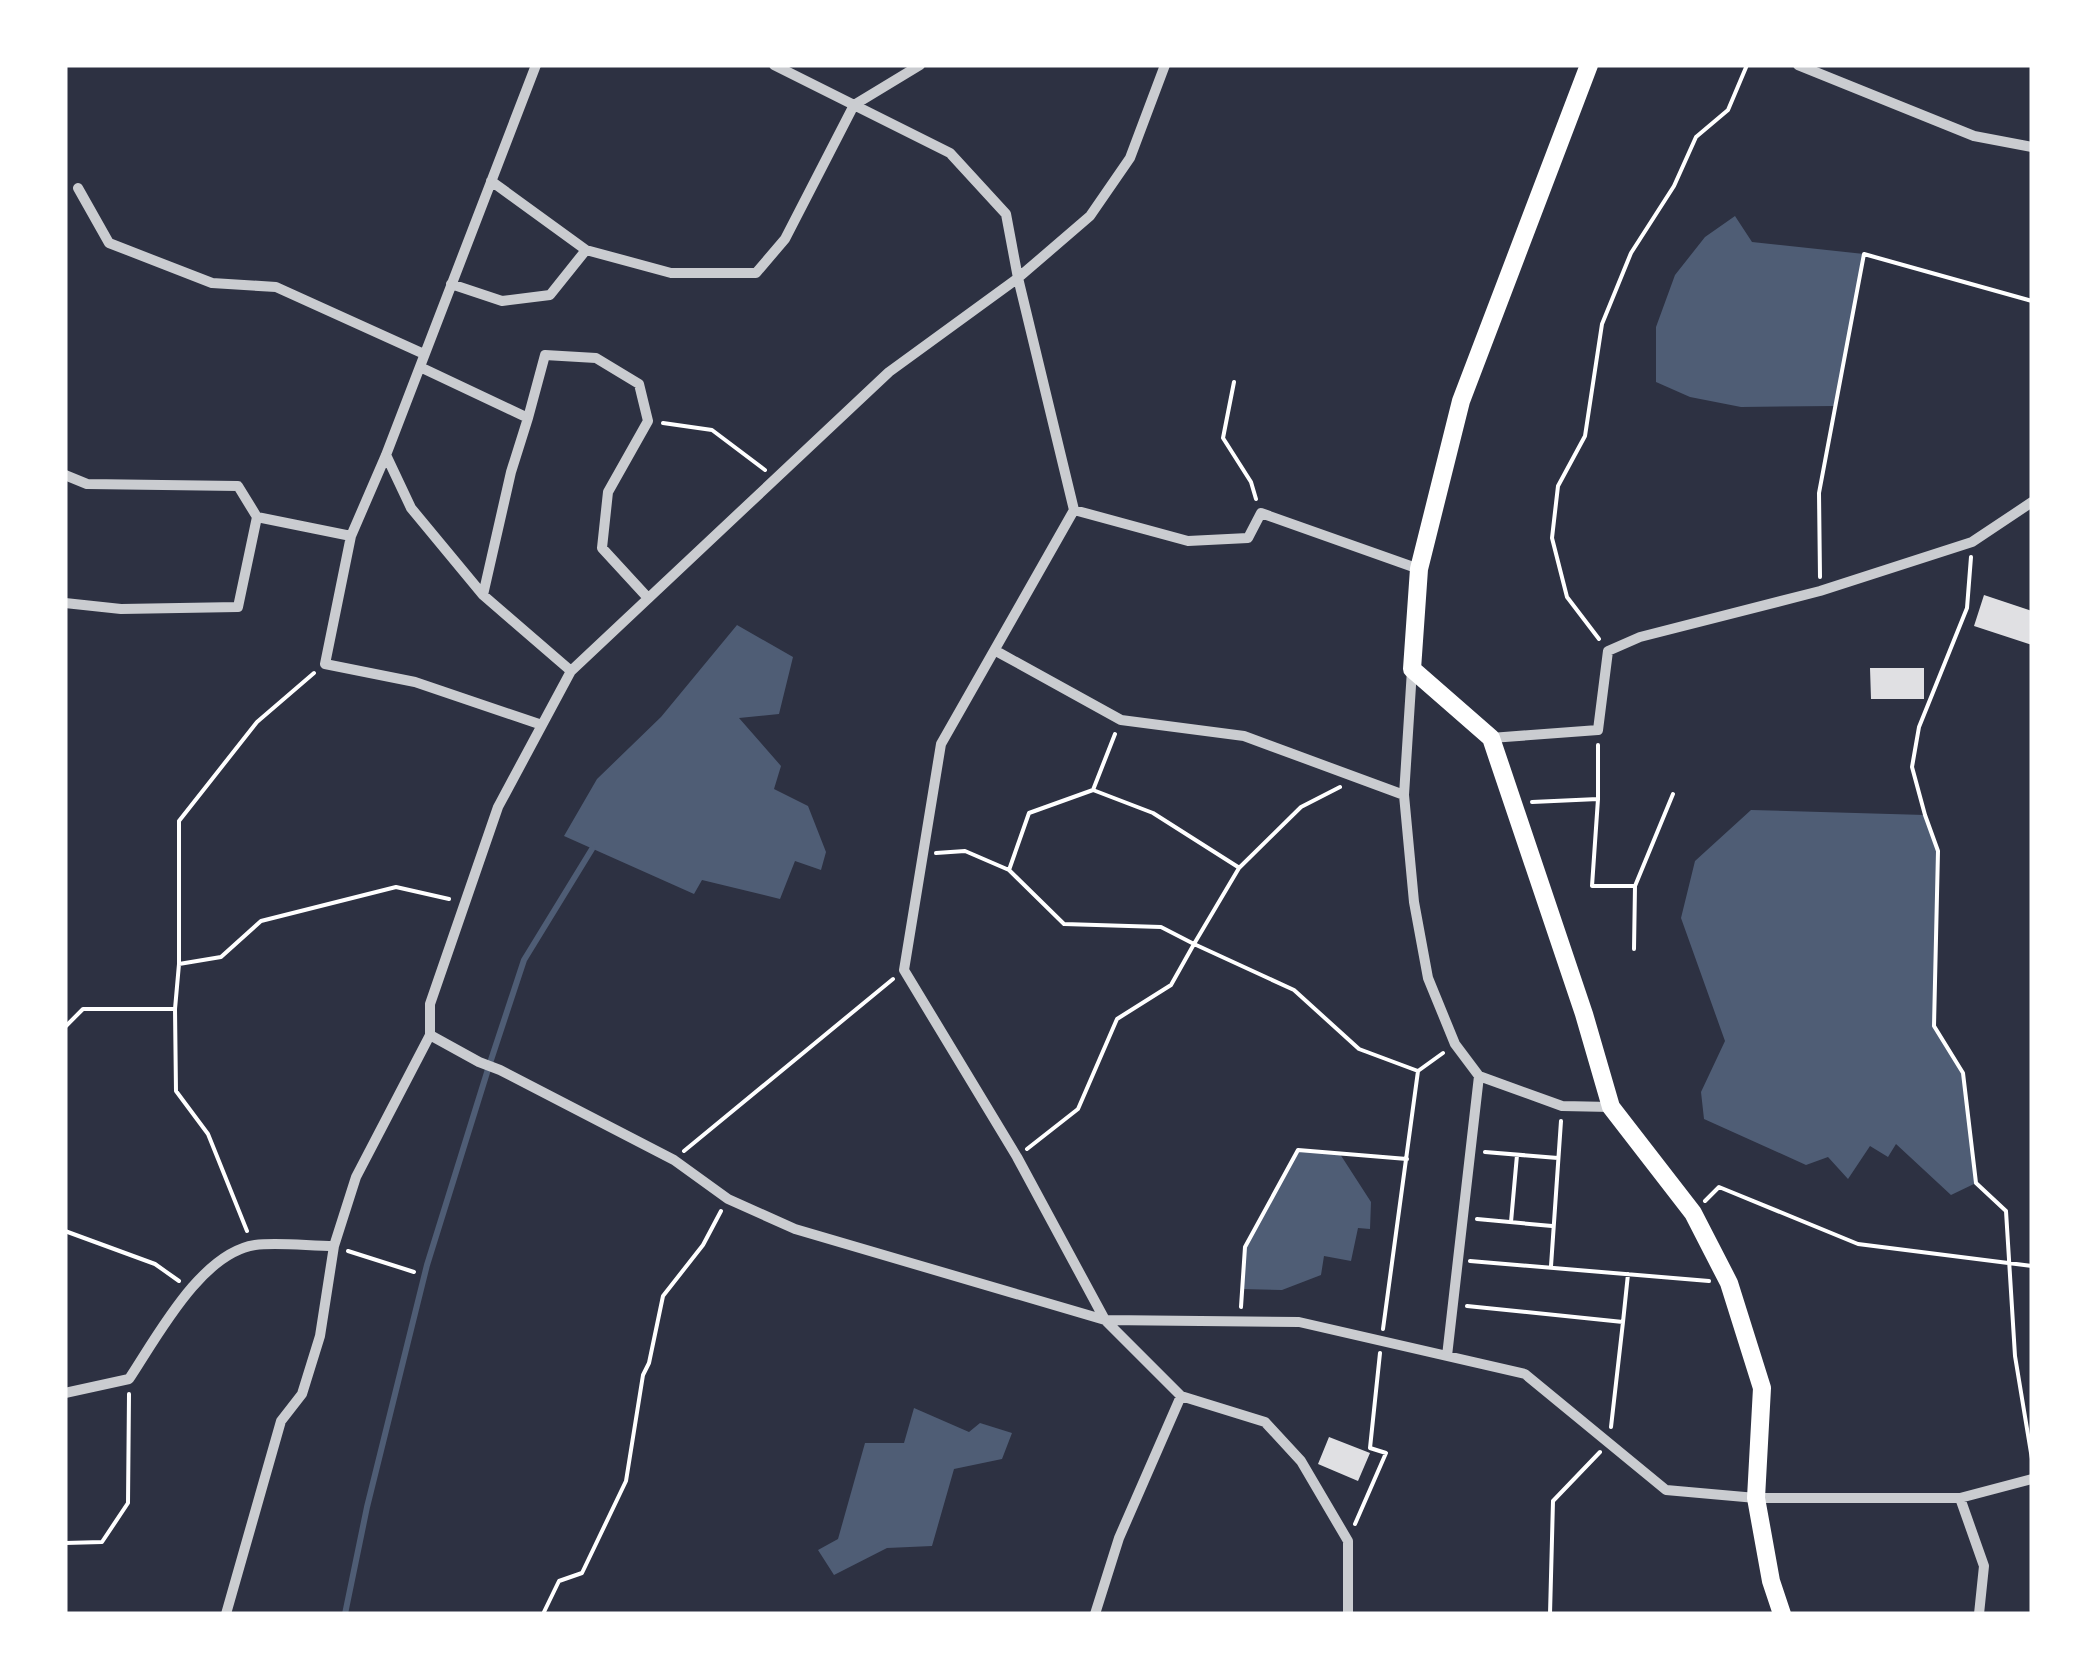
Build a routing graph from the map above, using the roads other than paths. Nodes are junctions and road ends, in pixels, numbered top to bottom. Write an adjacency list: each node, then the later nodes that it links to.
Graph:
1 (536, 65): 9 (street)
2 (774, 65): 7 (street)
3 (920, 65): 7 (street)
4 (1165, 65): 12 (street)
5 (1589, 65): 23 (main road)
6 (1798, 65): 8 (street)
7 (854, 105): 11 (street); 12 (street)
8 (2032, 147)
9 (491, 181): 11 (street); 13 (street)
10 (78, 188): 14 (street)
11 (586, 250): 13 (street)
12 (1018, 278): 20 (street); 25 (street)
13 (451, 284): 14 (street)
14 (424, 354): 15 (street)
15 (420, 367): 16 (street); 17 (street)
16 (528, 418): 24 (street); 25 (street)
17 (386, 454): 22 (street); 24 (street)
18 (65, 475): 21 (street)
19 (2032, 502): 31 (street)
20 (1074, 510): 23 (street); 27 (street)
21 (257, 517): 22 (street); 26 (street)
22 (351, 536): 30 (street)
23 (1419, 569): 28 (main road)
24 (483, 595): 29 (street)
25 (648, 598): 29 (street)
26 (65, 603)
27 (996, 651): 32 (street); 37 (street)
28 (1412, 669): 31 (main road); 32 (street)
29 (571, 671): 30 (street)
30 (542, 725): 33 (street)
31 (1491, 738): 35 (main road)
32 (1404, 795): 34 (street)
33 (430, 1034): 36 (street); 37 (street)
34 (1479, 1076): 35 (street); 38 (street)
35 (1611, 1107): 42 (main road)
36 (334, 1246): 39 (street); 44 (street)
37 (1105, 1320): 38 (street); 40 (street)
38 (1447, 1356): 42 (street)
39 (65, 1393)
40 (1181, 1396): 45 (street); 46 (street)
41 (2032, 1478): 43 (street)
42 (1756, 1498): 43 (street); 47 (main road)
43 (1960, 1498): 48 (street)
44 (226, 1614)
45 (1096, 1614)
46 (1348, 1614)
47 (1782, 1614)
48 (1979, 1614)

